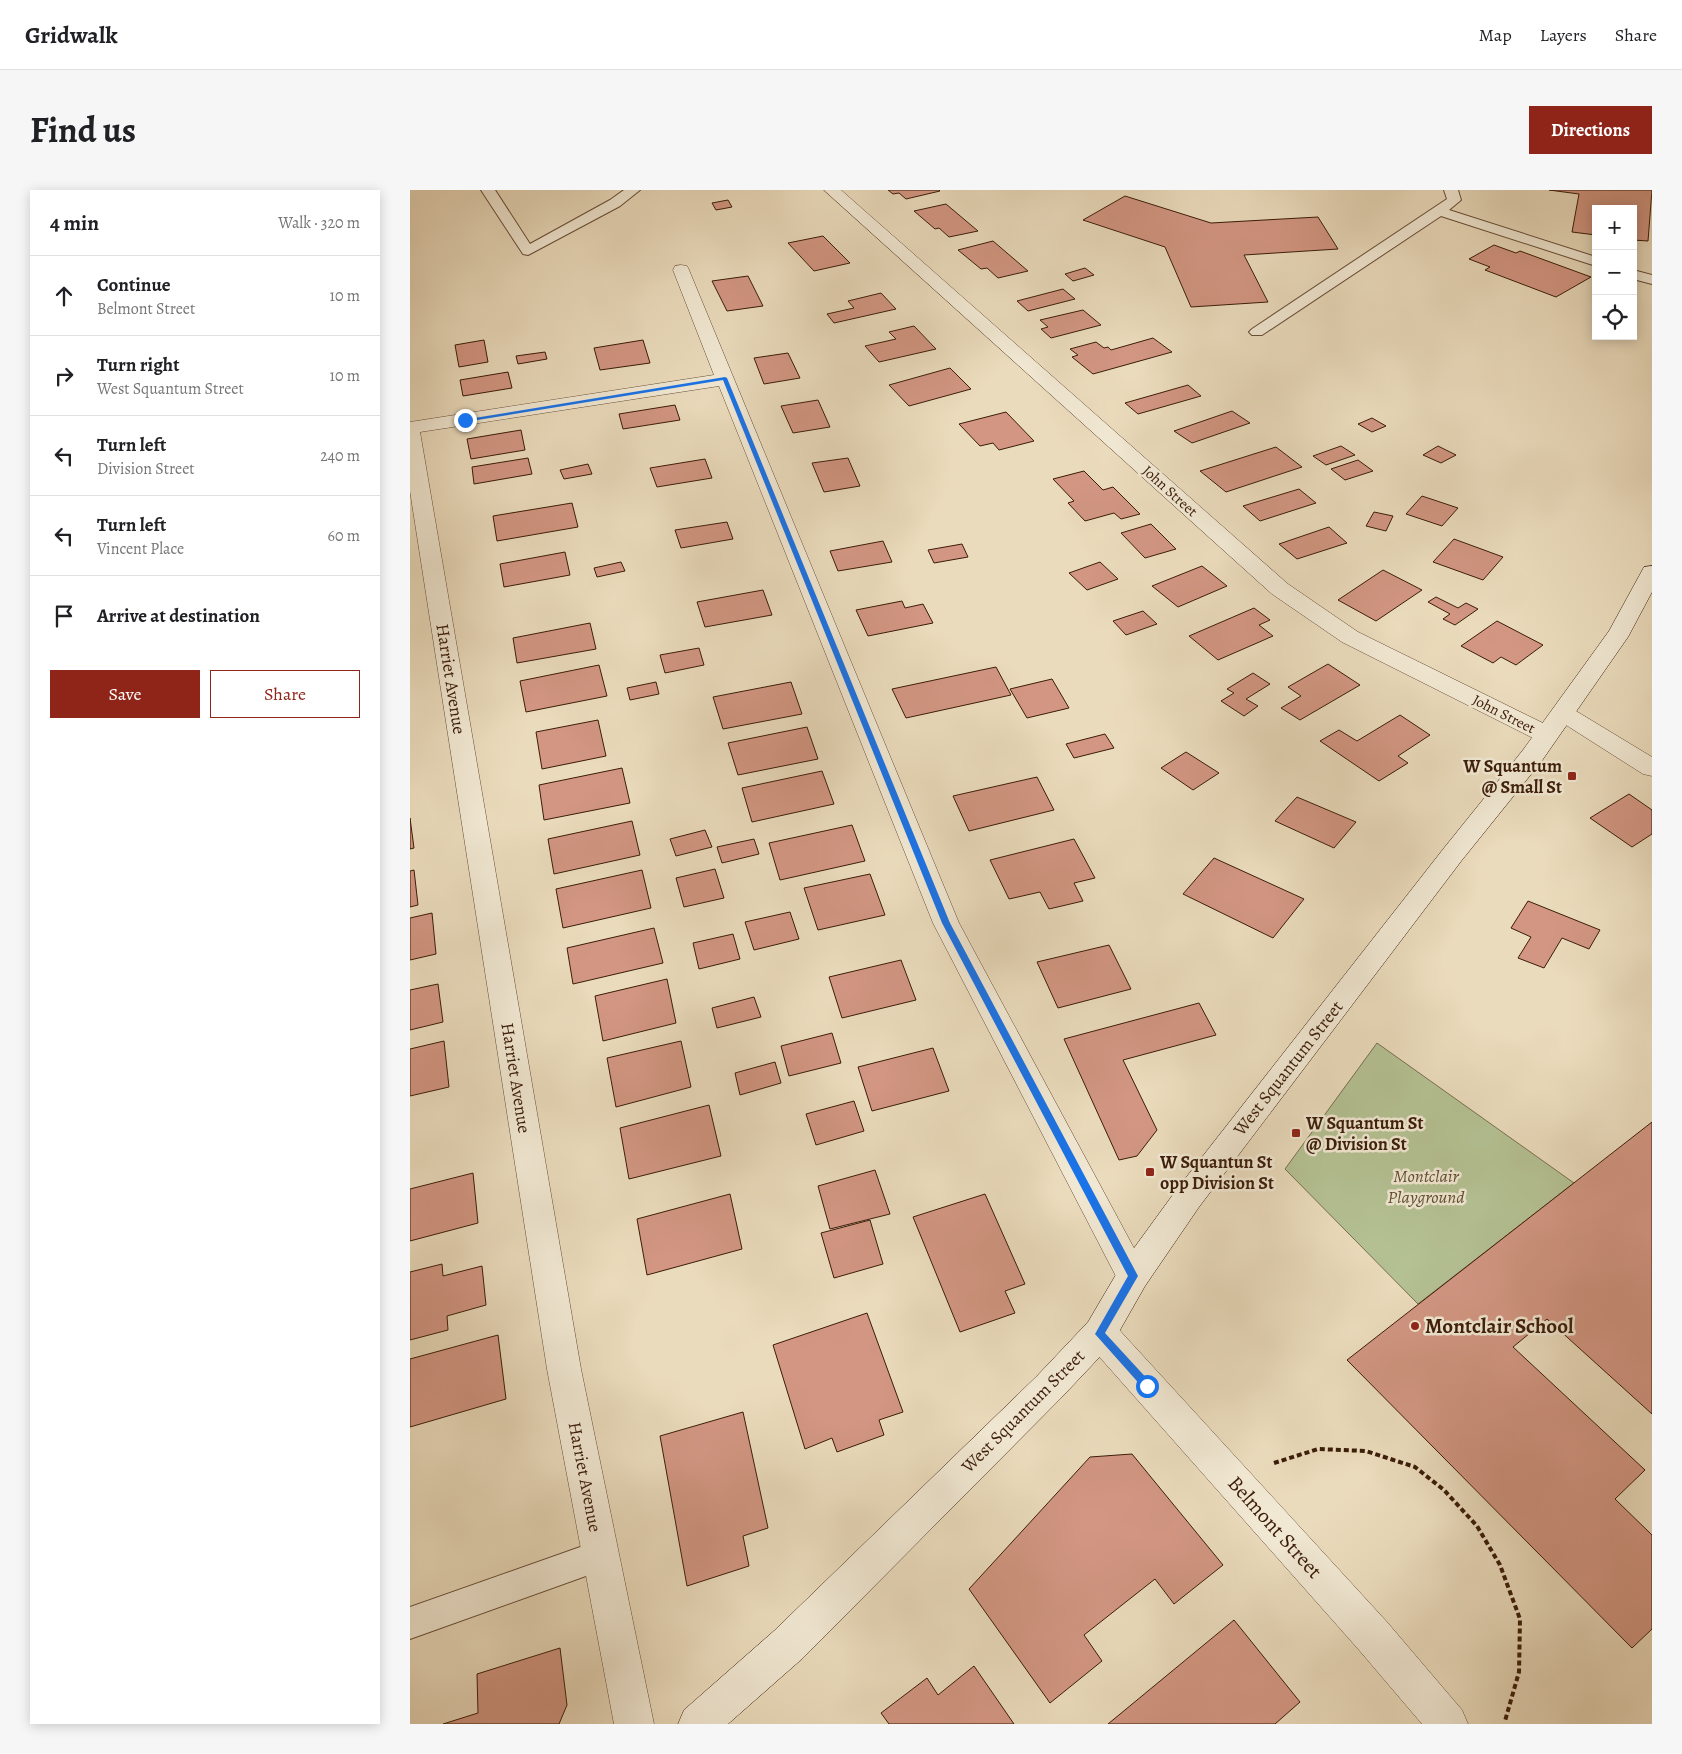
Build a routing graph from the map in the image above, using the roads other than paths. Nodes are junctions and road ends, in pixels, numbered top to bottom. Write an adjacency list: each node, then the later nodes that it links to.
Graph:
1 (488, 190): 2 (lane)
2 (633, 190)
3 (832, 190): 14 (street, John Street)
4 (1451, 190): 5 (lane)
5 (1439, 211): 6 (lane); 10 (lane)
6 (1592, 261)
7 (681, 270): 11 (street)
8 (1637, 275): 9 (lane)
9 (1652, 280)
10 (1257, 332)
11 (725, 378): 12 (street); 16 (street)
12 (410, 429): 18 (street, Harriet Avenue)
13 (1652, 572): 14 (street, West Squantum Street)
14 (1555, 724): 15 (street, John Street); 16 (street, West Squantum Street)
15 (1652, 768)
16 (1133, 1276): 17 (street, West Squantum Street)
17 (1100, 1334): 21 (street, West Squantum Street); 22 (street, Belmont Street)
18 (600, 1556): 19 (lane); 20 (street, Harriet Avenue)
19 (410, 1623)
20 (634, 1724)
21 (698, 1724)
22 (1448, 1724)

